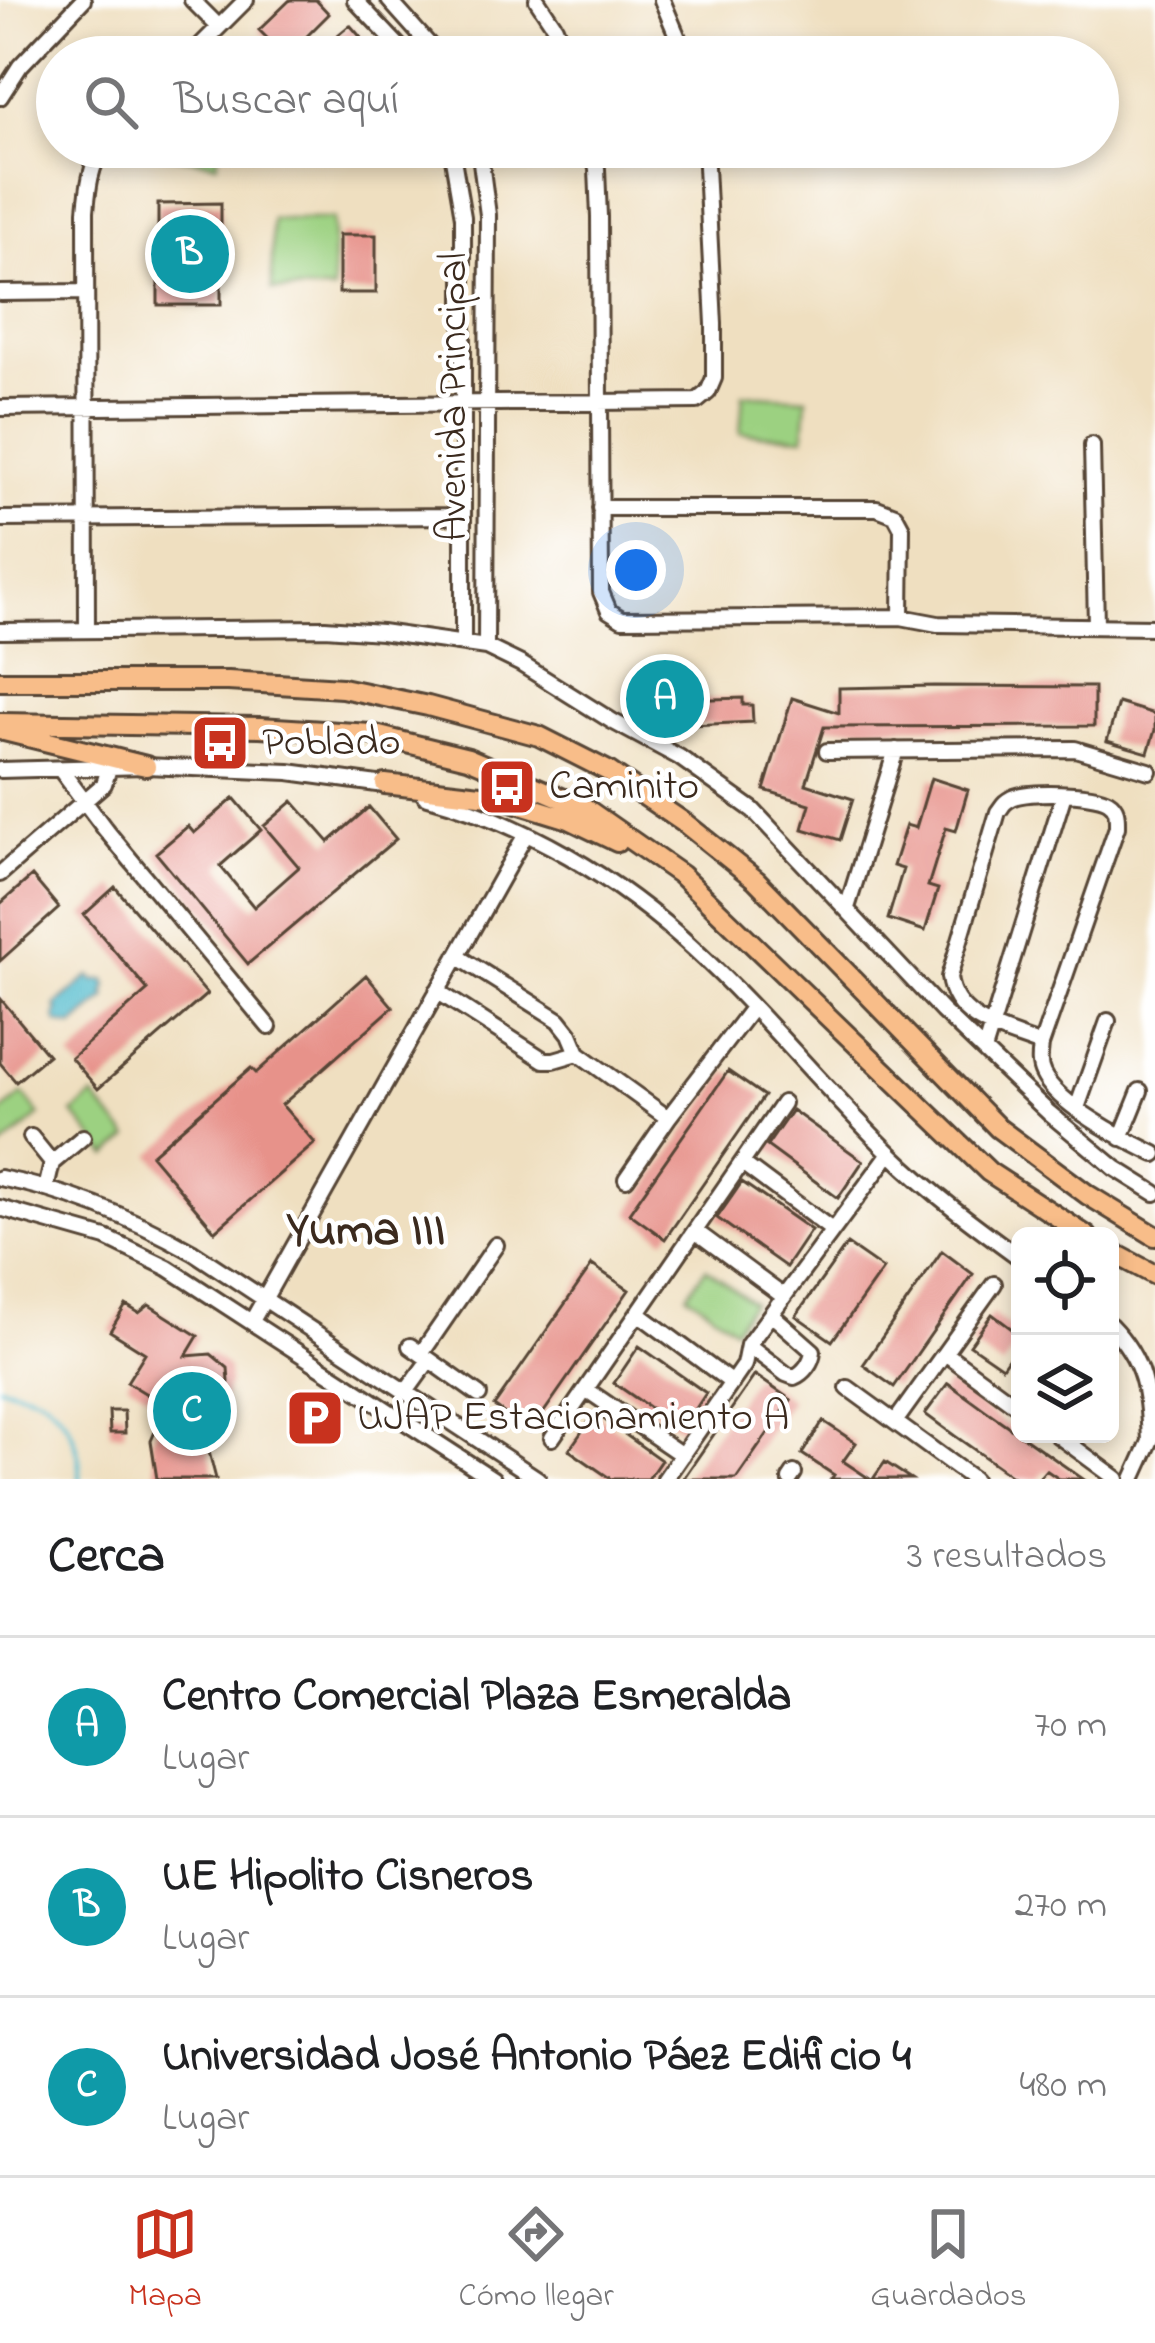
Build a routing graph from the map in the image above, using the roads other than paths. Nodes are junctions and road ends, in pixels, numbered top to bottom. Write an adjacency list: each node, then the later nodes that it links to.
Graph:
1 (83, 0): 9 (street)
2 (192, 0): 8 (street)
3 (246, 0): 8 (street)
4 (355, 0): 11 (street)
5 (389, 0): 12 (street)
6 (537, 0): 13 (street)
7 (662, 0): 14 (street)
8 (219, 27): 10 (street)
9 (49, 36)
10 (210, 36)
11 (389, 36)
12 (421, 36)
13 (559, 36)
14 (677, 36)
15 (36, 49): 16 (street)
16 (0, 97)
17 (94, 168): 22 (street)
18 (456, 168): 26 (street, Avenida Principal)
19 (482, 168): 24 (street, Avenida Principal)
20 (597, 168): 25 (street)
21 (706, 168): 25 (street)
22 (86, 292): 23 (street); 27 (street)
23 (0, 293)
24 (487, 401): 25 (street); 26 (street); 40 (street, Avenida Principal)
25 (601, 401): 30 (street)
26 (463, 403): 27 (street); 31 (street, Avenida Principal)
27 (86, 407): 28 (street); 33 (street)
28 (0, 408)
29 (1092, 445): 35 (street)
30 (600, 508): 34 (street); 34 (street)
31 (462, 516): 33 (street); 39 (street, Avenida Principal)
32 (0, 519): 33 (street)
33 (86, 519): 37 (street)
34 (901, 617): 35 (street)
35 (1096, 624): 36 (street)
36 (1155, 627)
37 (87, 630): 38 (street); 39 (street)
38 (0, 632)
39 (463, 643): 40 (street)
40 (486, 647): 56 (street)
41 (0, 681): 85 (main road)
42 (0, 726): 45 (main road); 54 (main road)
43 (896, 750): 44 (street); 49 (street); 56 (street)
44 (827, 751)
45 (146, 766): 46 (street); 50 (street)
46 (109, 769): 48 (street); 52 (street)
47 (0, 770): 48 (street)
48 (60, 770): 52 (street)
49 (1149, 771)
50 (385, 784): 53 (street); 54 (main road)
51 (1064, 794): 61 (street); 61 (street); 63 (street)
52 (84, 802): 55 (street); 62 (street)
53 (526, 834): 57 (street); 59 (street)
54 (670, 867): 82 (main road)
55 (0, 874)
56 (847, 908): 64 (street)
57 (457, 956): 58 (street); 65 (street)
58 (437, 991): 65 (street); 92 (street)
59 (752, 1008): 69 (street); 73 (street)
60 (1108, 1021): 68 (street)
61 (993, 1026): 63 (street); 64 (street)
62 (268, 1027)
63 (1041, 1045): 68 (street)
64 (984, 1051): 80 (street)
65 (578, 1053): 69 (street)
66 (1140, 1090): 72 (street)
67 (783, 1103): 76 (street)
68 (1077, 1108): 72 (street)
69 (668, 1118): 78 (street)
70 (31, 1137): 75 (street)
71 (83, 1137): 75 (street)
72 (1121, 1138): 74 (street)
73 (890, 1153): 83 (street); 87 (street)
74 (1155, 1154)
75 (52, 1163): 79 (street)
76 (742, 1163): 83 (street); 84 (street)
77 (0, 1178): 79 (street)
78 (626, 1179)
79 (46, 1189): 92 (street)
80 (1155, 1193)
81 (0, 1208): 95 (street)
82 (1073, 1227)
83 (832, 1230): 91 (street)
84 (695, 1231): 91 (street); 94 (street)
85 (1155, 1236)
86 (496, 1245): 98 (street)
87 (1011, 1251)
88 (1119, 1256): 89 (main road)
89 (1155, 1275)
90 (994, 1284): 99 (street)
91 (783, 1296): 93 (street)
92 (263, 1299): 95 (street); 103 (street)
93 (771, 1313): 97 (street); 97 (street)
94 (639, 1314): 100 (street); 102 (street)
95 (252, 1322): 112 (street)
96 (1119, 1335): 107 (street)
97 (748, 1345): 100 (street)
98 (420, 1353): 103 (street); 104 (street)
99 (945, 1353): 105 (street); 106 (street)
100 (732, 1383): 111 (street)
101 (848, 1388): 106 (street)
102 (587, 1390): 108 (street); 111 (street)
103 (406, 1392): 110 (street)
104 (479, 1395)
105 (1011, 1401)
106 (896, 1422): 115 (street)
107 (1153, 1436): 117 (street)
108 (552, 1438)
109 (1067, 1443): 116 (street)
110 (497, 1452): 112 (street); 113 (street)
111 (682, 1455): 114 (street)
112 (489, 1476)
113 (538, 1479)
114 (665, 1479)
115 (973, 1479)
116 (1117, 1479)
117 (1132, 1479)

